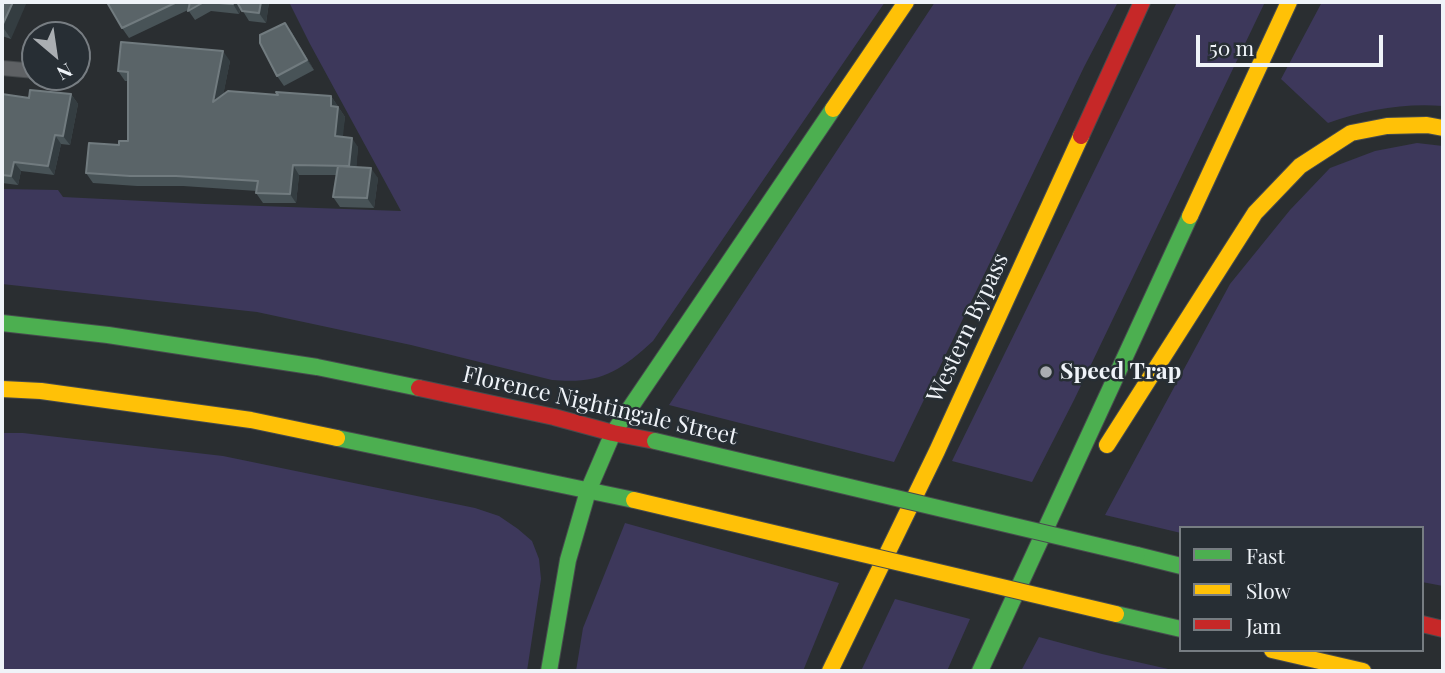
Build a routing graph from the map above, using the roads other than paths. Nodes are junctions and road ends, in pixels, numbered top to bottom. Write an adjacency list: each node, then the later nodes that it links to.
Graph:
1 (906, 2): 9 (main road)
2 (1142, 2): 20 (main road, Western Bypass)
3 (1289, 2): 14 (main road)
4 (2, 68): 5 (lane)
5 (21, 70)
6 (1443, 128): 10 (main road)
7 (2, 323): 9 (main road, Florence Nightingale Street)
8 (2, 389): 12 (main road)
9 (613, 433): 12 (main road); 13 (main road, Florence Nightingale Street, bridge)
10 (1102, 453)
11 (1087, 475): 14 (main road)
12 (588, 491): 16 (main road, bridge); 19 (main road)
13 (1179, 566)
14 (1029, 567): 21 (main road)
15 (1424, 624): 17 (main road)
16 (1179, 629)
17 (1443, 629)
18 (1281, 652): 22 (main road)
19 (549, 671)
20 (830, 671)
21 (980, 671)
22 (1363, 671)

